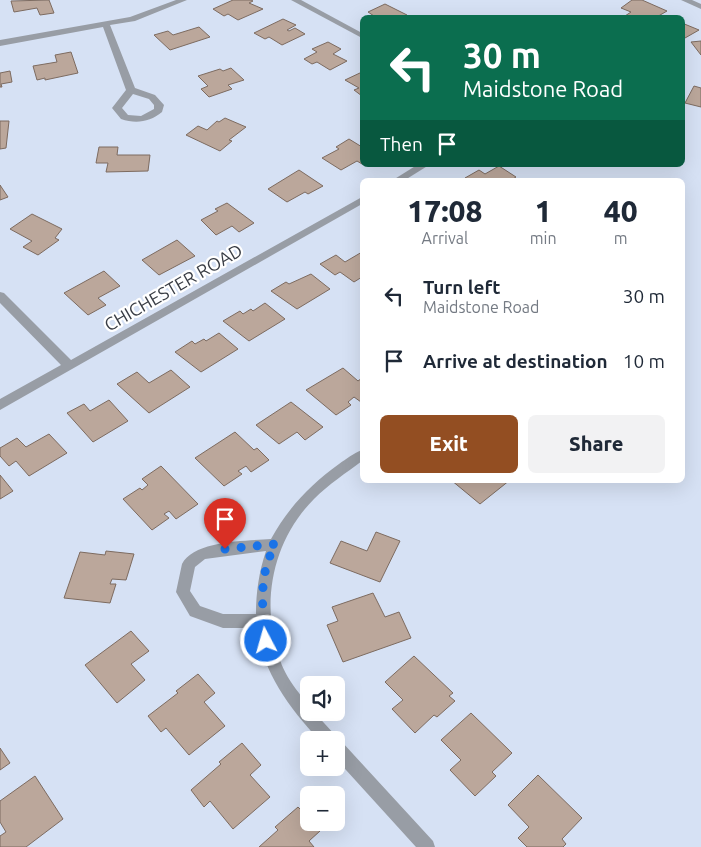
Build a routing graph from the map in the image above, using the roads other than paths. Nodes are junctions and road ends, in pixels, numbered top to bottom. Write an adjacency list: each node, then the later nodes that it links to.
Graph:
1 (183, 0): 5 (street)
2 (295, 0): 6 (street)
3 (685, 0): 4 (street)
4 (701, 7)
5 (106, 25): 7 (street); 8 (street)
6 (360, 35)
7 (0, 42)
8 (131, 90)
9 (421, 167): 10 (street)
10 (405, 178)
11 (360, 201): 13 (street, CHICHESTER ROAD)
12 (0, 296): 13 (street)
13 (70, 366): 14 (street, CHICHESTER ROAD)
14 (0, 406)
15 (360, 456): 16 (street)
16 (276, 544): 17 (street); 17 (street)
17 (263, 621): 18 (street)
18 (321, 731)
19 (345, 758): 20 (street)
20 (427, 847)

